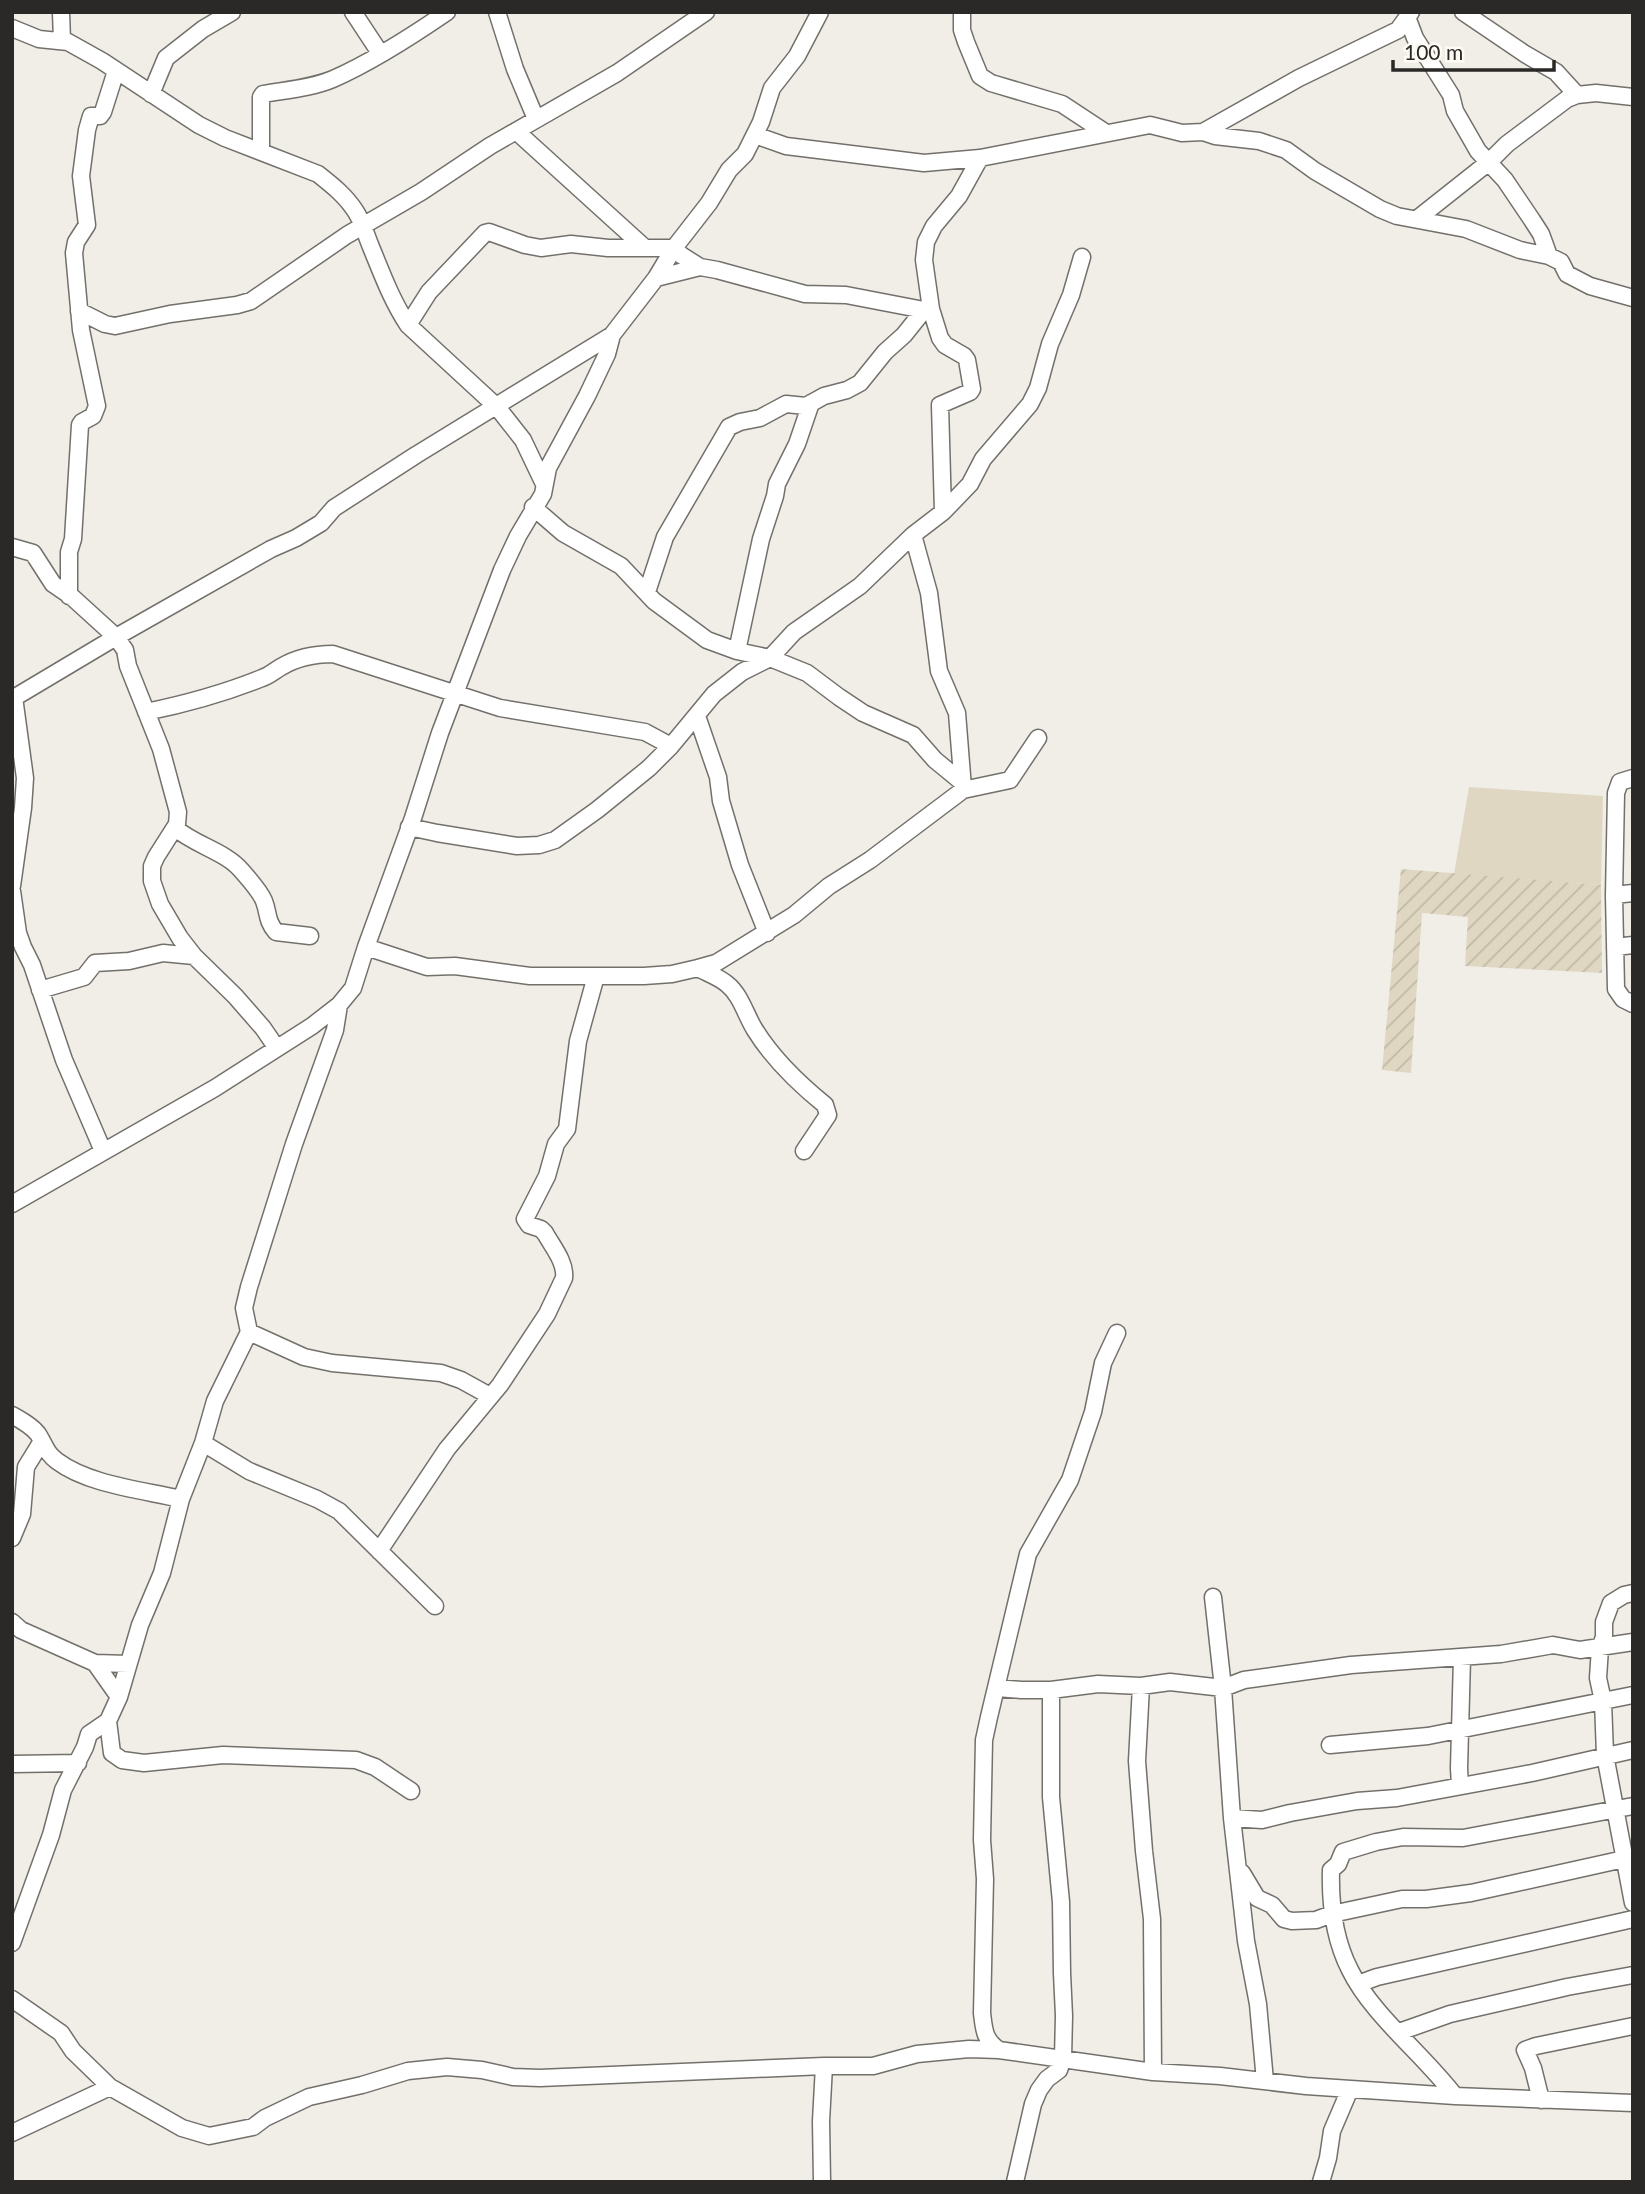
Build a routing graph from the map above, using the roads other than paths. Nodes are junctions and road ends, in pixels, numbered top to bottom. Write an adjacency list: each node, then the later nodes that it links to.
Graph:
1 (61, 12): 12 (street)
2 (232, 12): 15 (street)
3 (353, 12): 13 (street)
4 (447, 12): 13 (street)
5 (497, 12): 18 (street)
6 (706, 12): 18 (street)
7 (820, 12): 22 (street)
8 (962, 12): 21 (street)
9 (1463, 12): 16 (street)
10 (1409, 15): 20 (street); 25 (street)
11 (12, 28): 12 (street)
12 (62, 41): 14 (street)
13 (380, 53): 23 (street)
14 (116, 71): 15 (street); 36 (street)
15 (151, 94): 23 (street)
16 (1577, 94): 17 (street); 25 (street)
17 (1633, 97)
18 (536, 119): 19 (street)
19 (516, 131): 27 (street); 28 (street)
20 (1203, 132): 21 (street); 26 (street)
21 (1106, 133): 24 (street)
22 (755, 135): 24 (street); 29 (street)
23 (261, 151): 27 (street)
24 (980, 158): 35 (street)
25 (1489, 162): 26 (street); 30 (street)
26 (1417, 219): 30 (street)
27 (363, 225): 36 (street); 37 (street)
28 (645, 248): 29 (street); 37 (street)
29 (674, 248): 32 (street); 33 (street)
30 (1549, 256): 34 (street)
31 (1082, 257): 43 (street)
32 (700, 267): 33 (street); 35 (street)
33 (656, 278): 38 (street)
34 (1633, 298)
35 (928, 310): 39 (street); 43 (street)
36 (79, 311): 47 (street)
37 (408, 325): 40 (street)
38 (612, 335): 40 (street); 41 (street)
39 (811, 403): 46 (street); 49 (street)
40 (496, 407): 41 (street); 48 (street)
41 (544, 484): 42 (street)
42 (533, 507): 46 (street); 51 (street)
43 (943, 512): 44 (street)
44 (913, 535): 50 (street); 58 (street)
45 (12, 547): 47 (street)
46 (647, 592): 49 (street)
47 (69, 596): 48 (street)
48 (116, 636): 52 (street); 53 (street)
49 (737, 651): 50 (street)
50 (770, 658): 54 (street); 58 (street)
51 (455, 694): 53 (street); 56 (street); 59 (street)
52 (13, 698): 61 (street)
53 (146, 712): 60 (street)
54 (697, 716): 56 (street); 64 (street)
55 (1038, 738): 58 (street)
56 (671, 746): 59 (street)
57 (1633, 778): 63 (street)
58 (963, 787): 64 (street)
59 (409, 827): 67 (street)
60 (175, 828): 65 (street); 69 (street)
61 (12, 889): 72 (street)
62 (1633, 893): 63 (street)
63 (1614, 895): 68 (street)
64 (767, 933): 70 (street)
65 (310, 936)
66 (1633, 946): 68 (street)
67 (366, 947): 71 (street); 74 (street)
68 (1615, 947): 73 (street)
69 (194, 956): 72 (street); 75 (street)
70 (698, 968): 71 (street); 77 (street)
71 (596, 976): 81 (street)
72 (40, 990): 76 (street)
73 (1633, 1004)
74 (339, 1005): 75 (street); 79 (street)
75 (276, 1047): 76 (street)
76 (103, 1151): 78 (street)
77 (804, 1151)
78 (12, 1203)
79 (249, 1332): 81 (street); 84 (street)
80 (1117, 1333): 98 (street)
81 (490, 1396): 87 (street)
82 (12, 1415): 83 (street)
83 (42, 1441): 85 (street); 86 (street)
84 (204, 1443): 85 (street); 87 (street)
85 (181, 1499): 96 (street)
86 (12, 1538)
87 (379, 1551): 90 (street)
88 (1633, 1593): 93 (street)
89 (1213, 1597): 99 (street)
90 (435, 1606)
91 (12, 1622): 95 (street)
92 (1633, 1642): 93 (street)
93 (1600, 1648): 94 (street); 103 (street)
94 (1462, 1658): 99 (street); 105 (street)
95 (95, 1663): 96 (street); 102 (street)
96 (128, 1664): 102 (street)
97 (1141, 1686): 99 (street); 100 (street); 130 (street)
98 (997, 1688): 100 (street); 127 (street)
99 (1223, 1688): 115 (street)
100 (1051, 1690): 128 (street)
101 (1633, 1695): 103 (street)
102 (120, 1697): 104 (street)
103 (1603, 1701): 105 (street); 108 (street)
104 (108, 1721): 109 (street); 112 (street)
105 (1460, 1729): 106 (street); 111 (street)
106 (1330, 1745)
107 (1633, 1750): 108 (street)
108 (1605, 1755): 111 (street); 114 (street)
109 (78, 1763): 110 (street); 121 (street)
110 (12, 1764)
111 (1460, 1786): 115 (street)
112 (411, 1791)
113 (1633, 1807): 114 (street)
114 (1615, 1811): 116 (street); 119 (street)
115 (1232, 1818): 117 (street)
116 (1628, 1858): 118 (street); 119 (street)
117 (1239, 1868): 119 (street); 131 (street)
118 (1633, 1903)
119 (1332, 1914): 123 (street)
120 (1633, 1919): 123 (street)
121 (12, 1943)
122 (1633, 1975): 126 (street)
123 (1358, 1984): 126 (street)
124 (12, 1998): 132 (street)
125 (1633, 2026): 135 (street)
126 (1399, 2032): 134 (street)
127 (999, 2050): 128 (street); 129 (street)
128 (1063, 2058): 130 (street); 139 (street)
129 (824, 2066): 132 (street); 138 (street)
130 (1153, 2072): 131 (street)
131 (1265, 2081): 133 (street)
132 (110, 2087): 137 (street)
133 (1350, 2089): 134 (street); 140 (street)
134 (1455, 2096): 135 (street)
135 (1541, 2100): 136 (street)
136 (1633, 2103)
137 (12, 2133)
138 (822, 2182)
139 (1015, 2182)
140 (1321, 2182)

